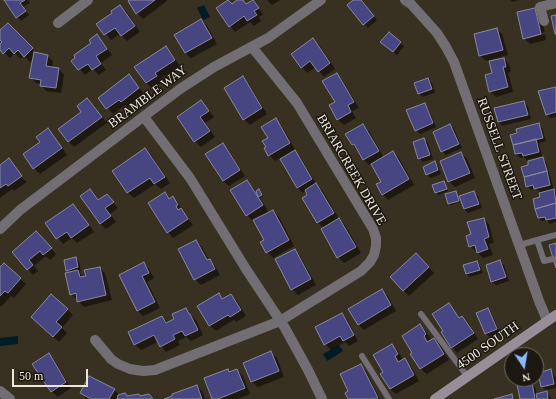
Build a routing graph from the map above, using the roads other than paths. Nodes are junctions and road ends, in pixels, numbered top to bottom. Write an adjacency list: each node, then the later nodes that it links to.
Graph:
1 (88, 0): 6 (street)
2 (321, 0): 7 (street, BRAMBLE WAY)
3 (405, 0): 12 (street, RUSSELL STREET)
4 (556, 3): 5 (street)
5 (544, 21)
6 (58, 23)
7 (252, 47): 8 (street, BRAMBLE WAY); 16 (street, BRIARCREEK DRIVE)
8 (144, 117): 9 (street, BRAMBLE WAY); 16 (street)
9 (0, 229)
10 (556, 235): 11 (lane)
11 (537, 240): 12 (lane); 13 (lane)
12 (520, 245): 15 (street, RUSSELL STREET)
13 (553, 259)
14 (421, 314): 19 (lane)
15 (552, 317): 19 (main road, 4500 SOUTH)
16 (280, 321): 17 (street, BRIARCREEK DRIVE); 22 (street)
17 (95, 340)
18 (362, 356): 23 (lane)
19 (467, 376): 24 (main road, 4500 SOUTH)
20 (0, 391): 21 (street)
21 (10, 399)
22 (322, 399)
23 (389, 399)
24 (435, 399)

